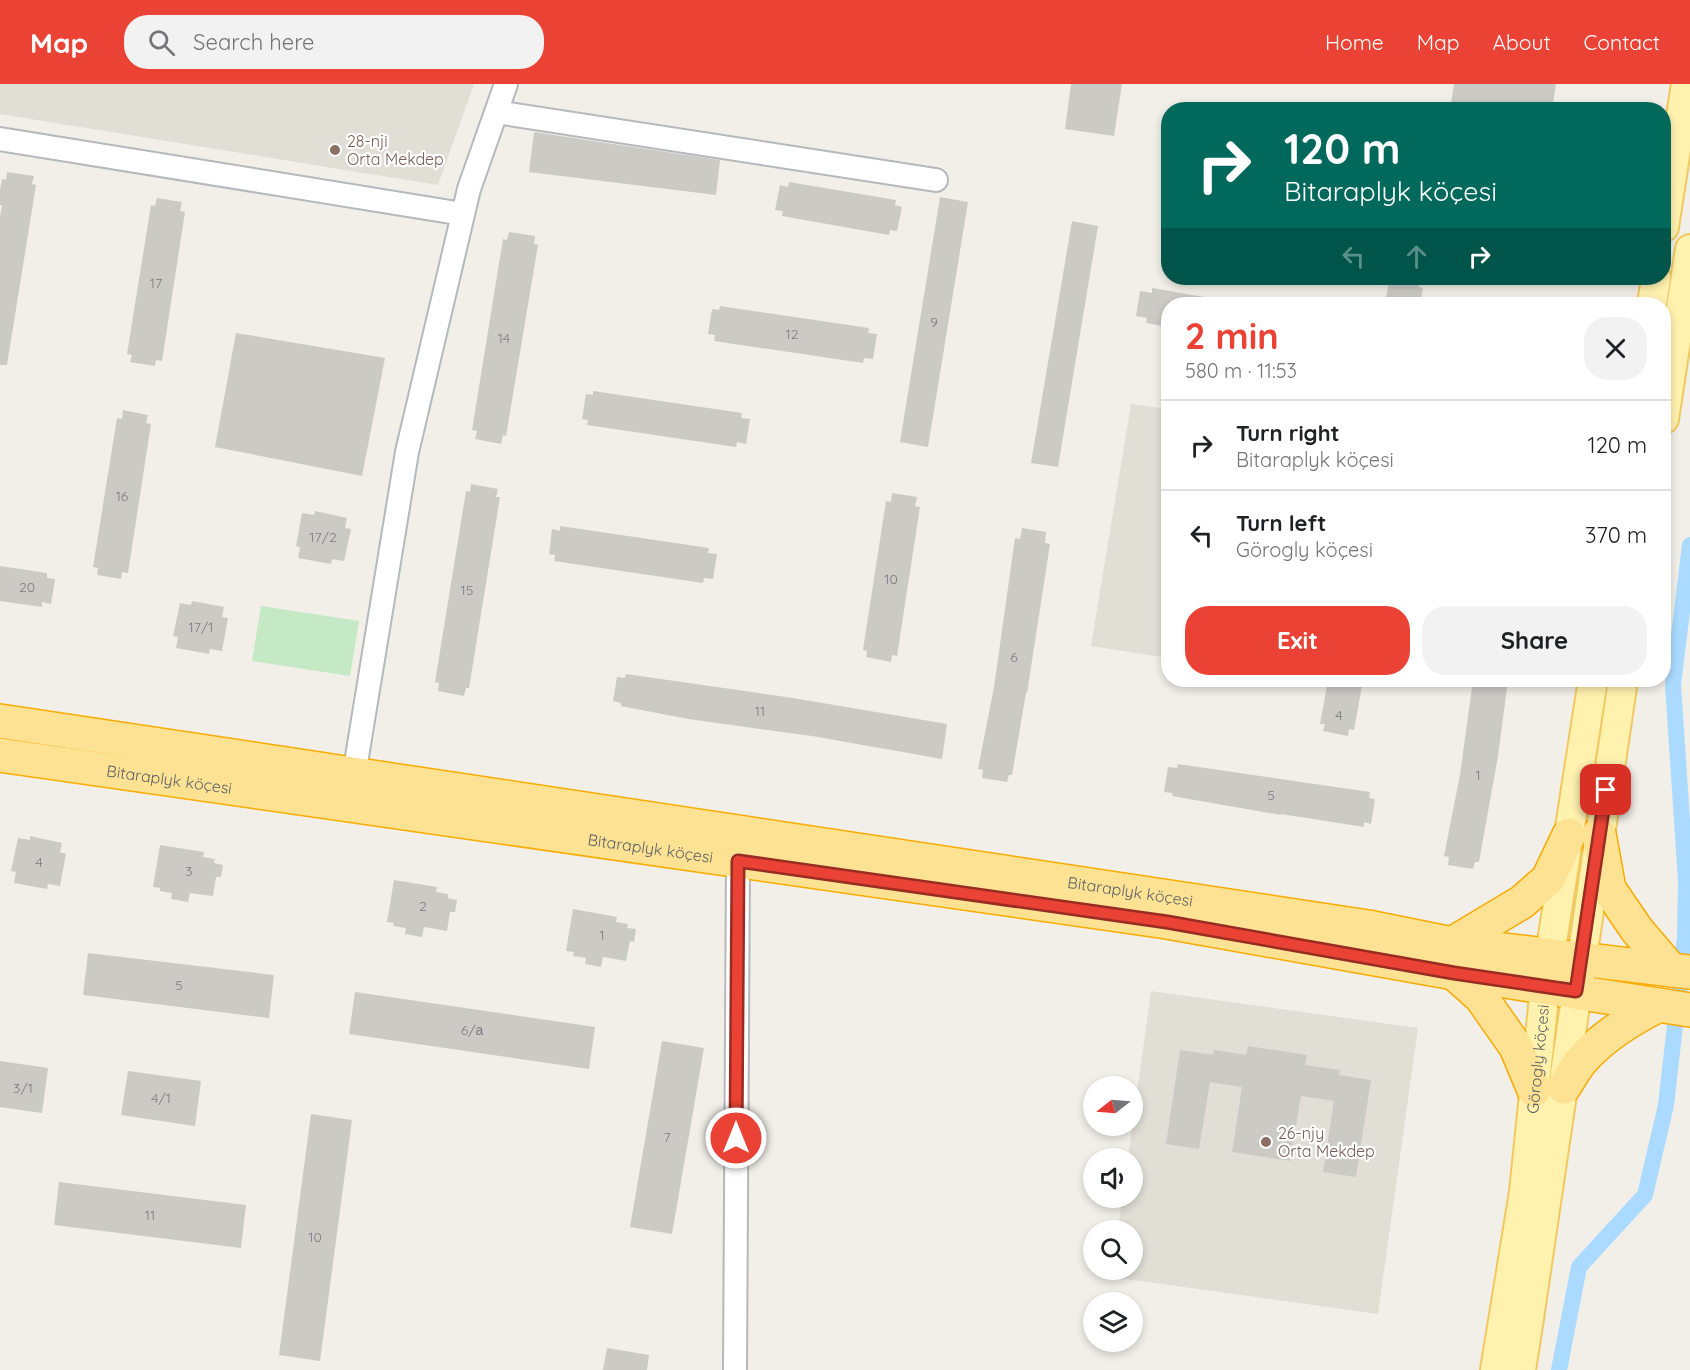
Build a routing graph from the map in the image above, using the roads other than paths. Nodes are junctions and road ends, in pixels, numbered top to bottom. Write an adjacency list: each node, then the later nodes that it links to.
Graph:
1 (506, 84): 3 (street)
2 (1686, 84): 6 (main road)
3 (496, 112): 5 (street); 7 (street)
4 (0, 139): 7 (street)
5 (936, 180)
6 (1671, 182)
7 (463, 214): 14 (street)
8 (1690, 249): 9 (main road)
9 (1671, 373)
10 (1593, 687): 15 (main road, Görogly köçesi)
11 (1621, 687): 15 (main road, Görogly köçesi)
12 (0, 721): 14 (highway, Bitaraplyk köçesi)
13 (0, 755): 16 (highway, Bitaraplyk köçesi)
14 (354, 775): 18 (highway, Bitaraplyk köçesi)
15 (1584, 834): 17 (main road, Görogly köçesi); 18 (highway); 19 (highway)
16 (738, 861): 18 (highway, Bitaraplyk köçesi); 23 (street)
17 (1565, 957): 18 (highway, Bitaraplyk köçesi); 19 (highway, Bitaraplyk köçesi); 20 (main road, Görogly köçesi)
18 (1453, 959): 20 (highway, Bitaraplyk köçesi); 22 (highway)
19 (1666, 965)
20 (1560, 989): 21 (highway, Bitaraplyk köçesi); 22 (main road, Görogly köçesi)
21 (1658, 1008): 22 (highway)
22 (1549, 1089): 24 (main road, Görogly köçesi); 25 (main road, Görogly köçesi)
23 (735, 1370)
24 (1495, 1370)
25 (1521, 1370)

